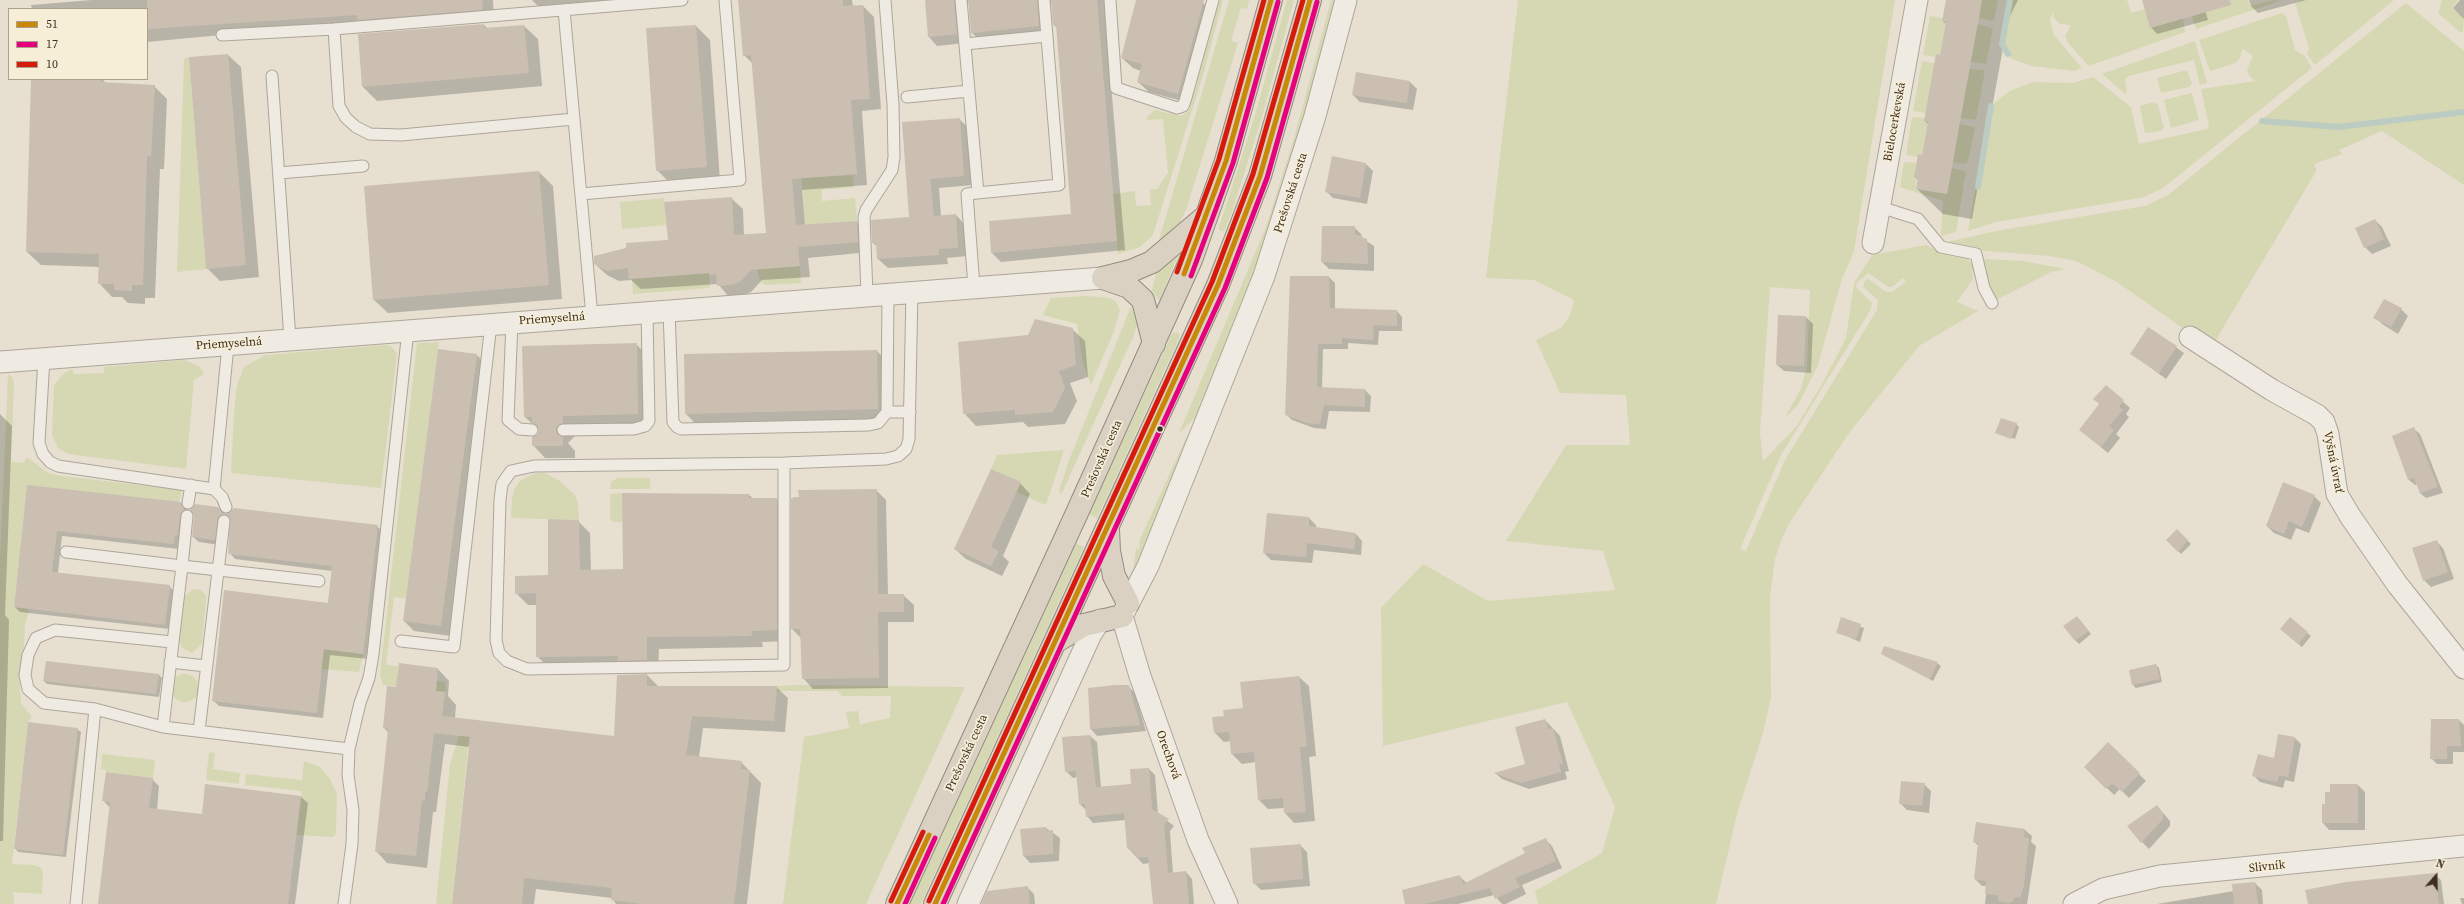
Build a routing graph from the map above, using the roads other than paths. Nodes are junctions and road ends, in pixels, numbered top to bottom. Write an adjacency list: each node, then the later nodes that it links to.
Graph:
1 (682, 0): 12 (lane)
2 (725, 0): 24 (lane)
3 (885, 0): 32 (lane)
4 (961, 0): 16 (lane)
5 (1044, 0): 15 (lane)
6 (1110, 0): 7 (lane)
7 (1213, 0)
8 (1271, 0): 26 (highway, Prešovská cesta)
9 (1310, 0): 57 (highway)
10 (1346, 0): 62 (street, Prešovská cesta)
11 (1916, 0): 25 (street, Bielocerkevská)
12 (564, 10): 13 (lane); 20 (lane)
13 (334, 29): 14 (lane); 20 (lane)
14 (222, 35)
15 (1047, 36): 16 (lane); 23 (lane)
16 (965, 44): 18 (lane)
17 (272, 76): 22 (lane)
18 (969, 91): 19 (lane); 23 (lane)
19 (907, 97)
20 (574, 118): 24 (lane)
21 (363, 166): 22 (lane)
22 (279, 173): 41 (lane)
23 (978, 193): 29 (lane)
24 (581, 194): 36 (lane)
25 (1880, 207): 27 (street, Bielocerkevská); 33 (lane)
26 (1208, 214): 28 (highway); 42 (highway, Prešovská cesta)
27 (1874, 243)
28 (1103, 278): 29 (street, Priemyselná); 42 (highway)
29 (974, 287): 30 (street, Priemyselná)
30 (912, 291): 31 (street, Priemyselná); 47 (lane)
31 (888, 293): 32 (street, Priemyselná); 46 (lane)
32 (867, 295): 34 (street, Priemyselná)
33 (1992, 303)
34 (669, 310): 35 (street, Priemyselná); 46 (lane)
35 (647, 312): 36 (street, Priemyselná); 49 (lane)
36 (592, 316): 37 (street, Priemyselná)
37 (512, 322): 38 (street, Priemyselná); 48 (lane)
38 (491, 324): 39 (street, Priemyselná); 64 (lane)
39 (408, 330): 41 (street, Priemyselná); 73 (lane)
40 (2190, 337): 69 (street, Vyšná úvrať)
41 (290, 340): 43 (street, Priemyselná)
42 (1154, 344): 77 (highway, Prešovská cesta)
43 (228, 345): 44 (street, Priemyselná); 52 (lane)
44 (44, 358): 45 (street, Priemyselná); 51 (lane)
45 (0, 362)
46 (887, 412): 47 (lane)
47 (910, 412): 50 (lane)
48 (532, 430)
49 (563, 430)
50 (784, 463): 50 (lane)
51 (191, 485): 52 (lane); 53 (lane)
52 (214, 489): 54 (lane)
53 (188, 503)
54 (226, 507)
55 (187, 516): 59 (lane)
56 (224, 520): 60 (lane)
57 (1108, 526): 62 (highway); 66 (highway)
58 (66, 552): 59 (lane)
59 (182, 566): 60 (lane); 65 (lane)
60 (218, 570): 61 (lane); 68 (lane)
61 (319, 581)
62 (1125, 610): 63 (highway); 80 (street, Orechová)
63 (1100, 620): 66 (highway); 79 (street)
64 (401, 641)
65 (172, 642): 67 (lane); 70 (lane)
66 (1055, 642): 78 (highway)
67 (170, 662): 68 (lane); 71 (lane)
68 (206, 666): 72 (lane)
69 (2464, 668)
70 (95, 709): 71 (lane); 75 (lane)
71 (163, 727): 72 (lane)
72 (199, 731): 73 (lane)
73 (349, 749): 76 (lane)
74 (2464, 846): 81 (street, Slivník)
75 (76, 904)
76 (344, 904)
77 (897, 904)
78 (935, 904)
79 (968, 904)
80 (1227, 904)
81 (2074, 904)

